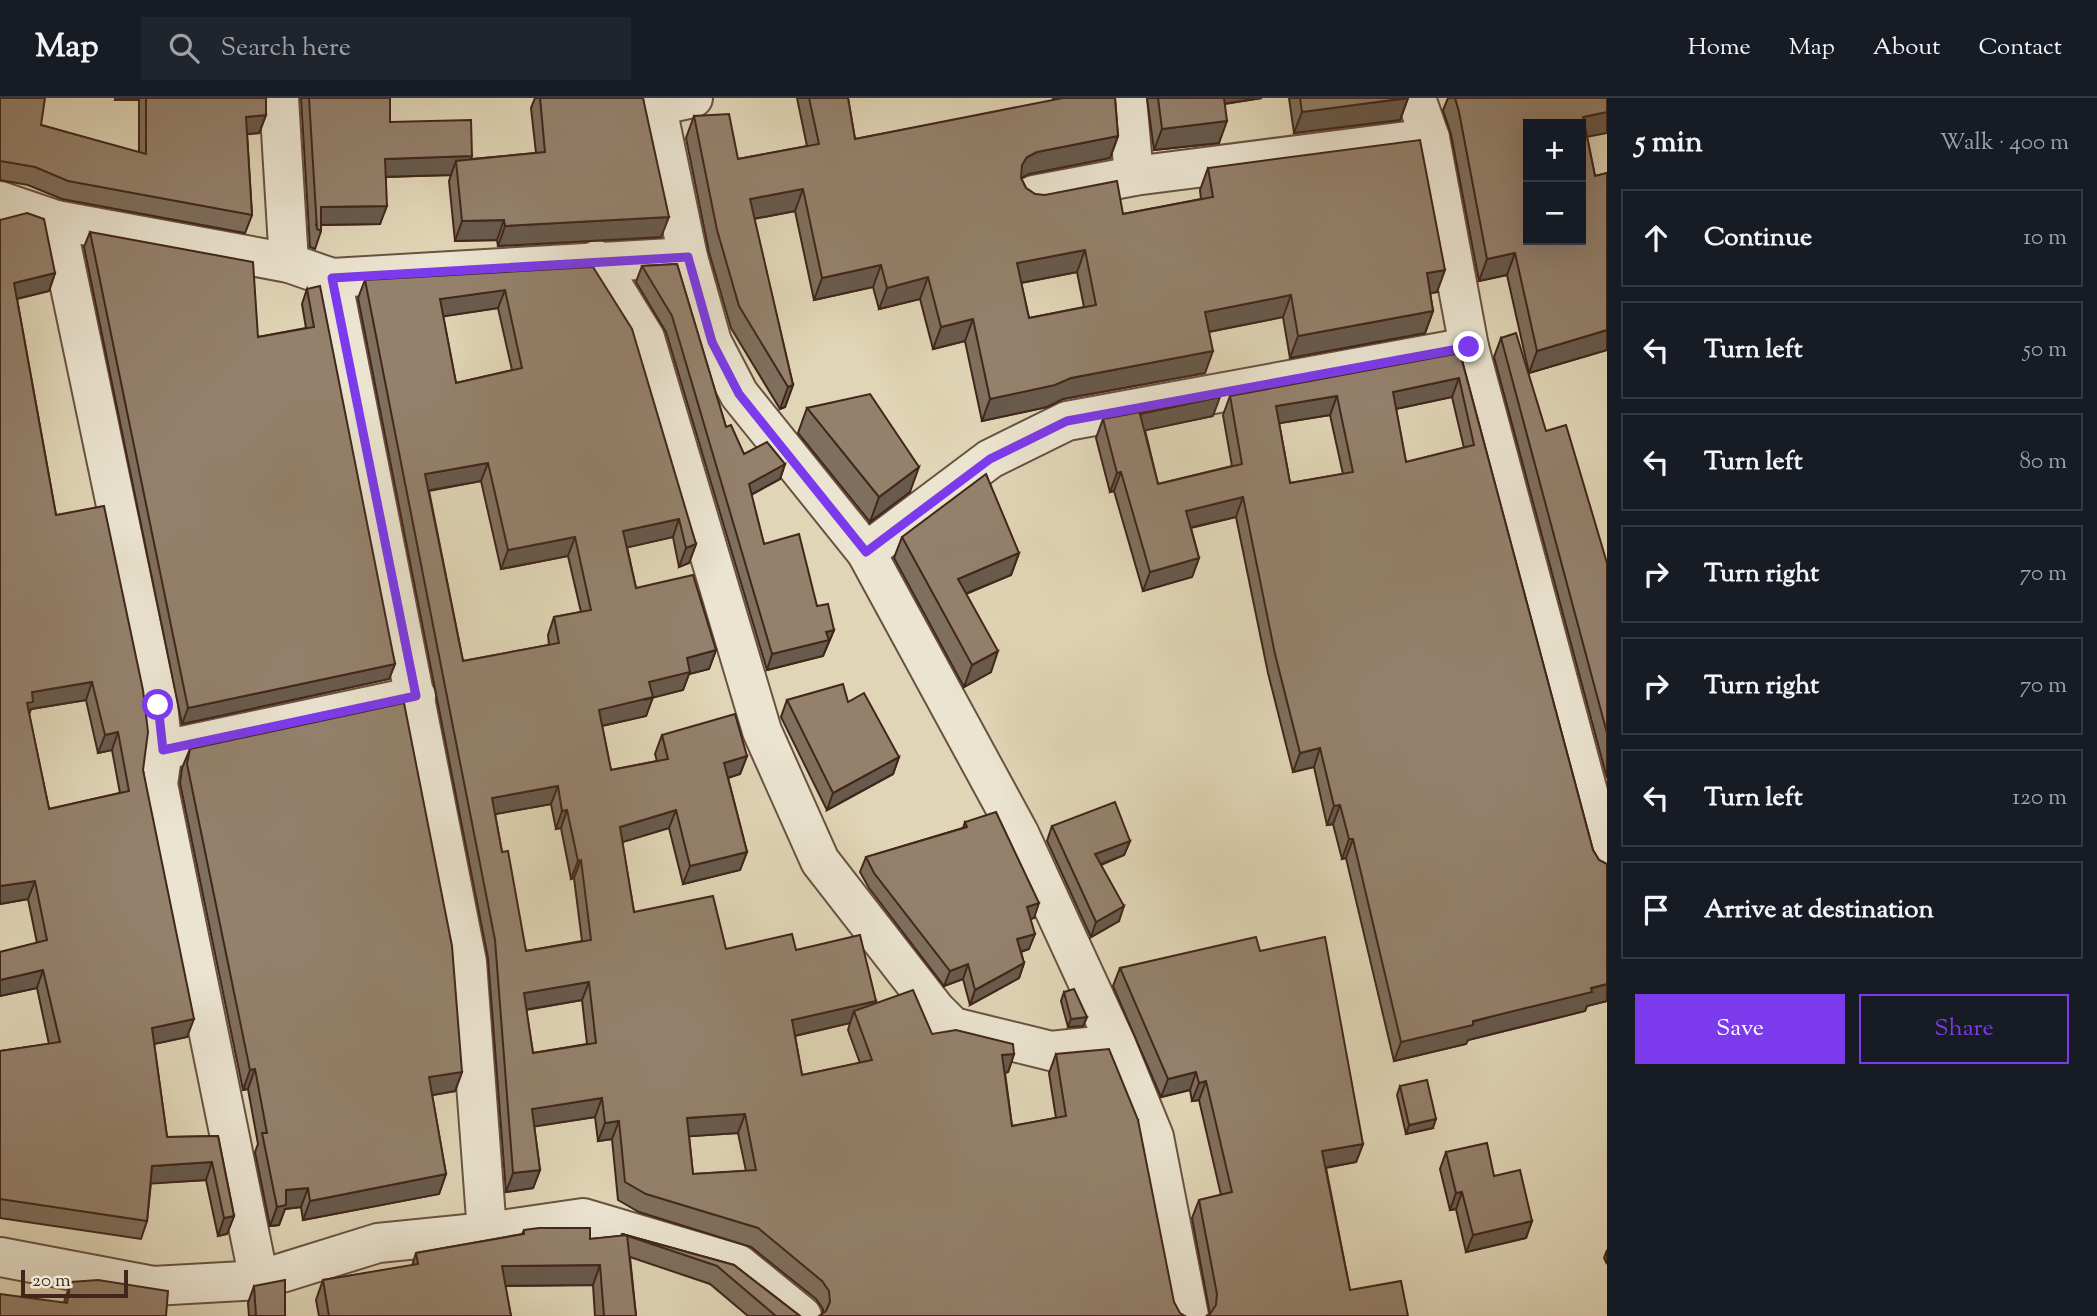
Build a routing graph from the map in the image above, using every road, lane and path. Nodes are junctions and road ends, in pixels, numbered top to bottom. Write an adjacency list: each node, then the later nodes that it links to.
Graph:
1 (279, 98): 12 (street)
2 (1128, 98): 6 (street)
3 (1416, 98): 5 (street)
4 (668, 101): 10 (street)
5 (1430, 138): 6 (street); 14 (street)
6 (1134, 176): 7 (street)
7 (1034, 195)
8 (0, 201): 9 (street)
9 (56, 220): 12 (street); 17 (street)
10 (688, 257): 11 (street); 15 (street)
11 (597, 260): 13 (street); 20 (street)
12 (289, 263): 13 (street)
13 (332, 278): 16 (street)
14 (1469, 347): 15 (street); 18 (street)
15 (866, 552): 20 (street)
16 (416, 696): 17 (street); 21 (street)
17 (163, 750): 23 (street)
18 (1597, 791): 19 (street)
19 (1607, 863)
20 (1116, 1044): 25 (street)
21 (487, 1232): 23 (street); 24 (street)
22 (0, 1257): 23 (street)
23 (259, 1280)
24 (802, 1316)
25 (1189, 1316)

